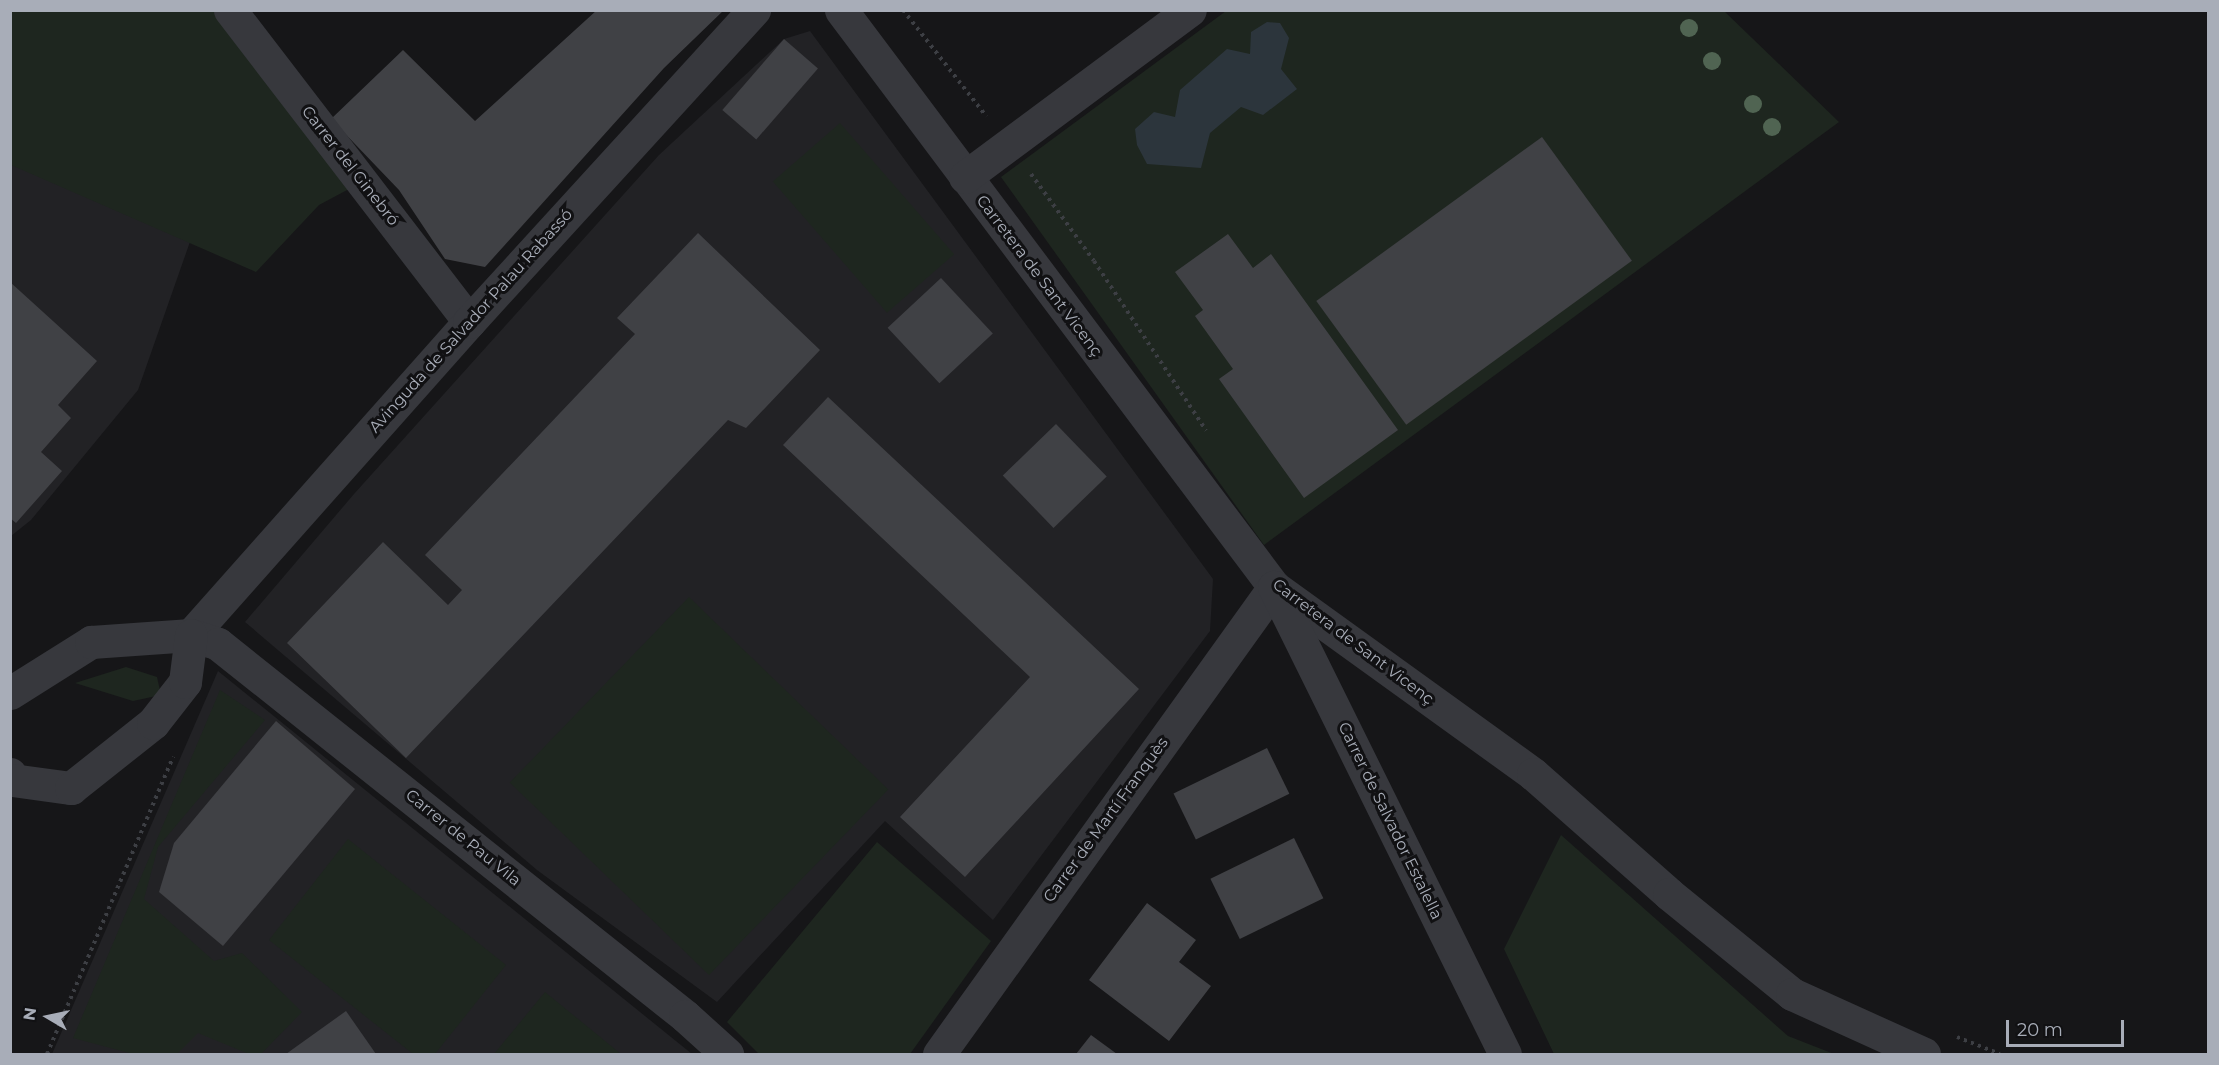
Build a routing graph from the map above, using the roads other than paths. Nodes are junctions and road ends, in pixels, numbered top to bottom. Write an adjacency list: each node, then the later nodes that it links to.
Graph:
1 (230, 10): 6 (street, Carrer del Ginebró)
2 (754, 10): 6 (street, Avinguda de Salvador Palau Rabassó)
3 (841, 10): 5 (street, Carretera de Sant Vicenç)
4 (1190, 10): 5 (street)
5 (965, 177): 7 (street, Carretera de Sant Vicenç)
6 (469, 322): 8 (street, Avinguda de Salvador Palau Rabassó)
7 (1274, 587): 11 (street, Carretera de Sant Vicenç); 13 (street, Carrer de Martí Franquès); 14 (street, Carrer de Salvador Estalella)
8 (191, 635): 9 (street); 10 (street); 12 (street, Carrer de Pau Vila)
9 (10, 693)
10 (10, 774)
11 (1935, 1044)
12 (727, 1054)
13 (939, 1054)
14 (1505, 1054)

